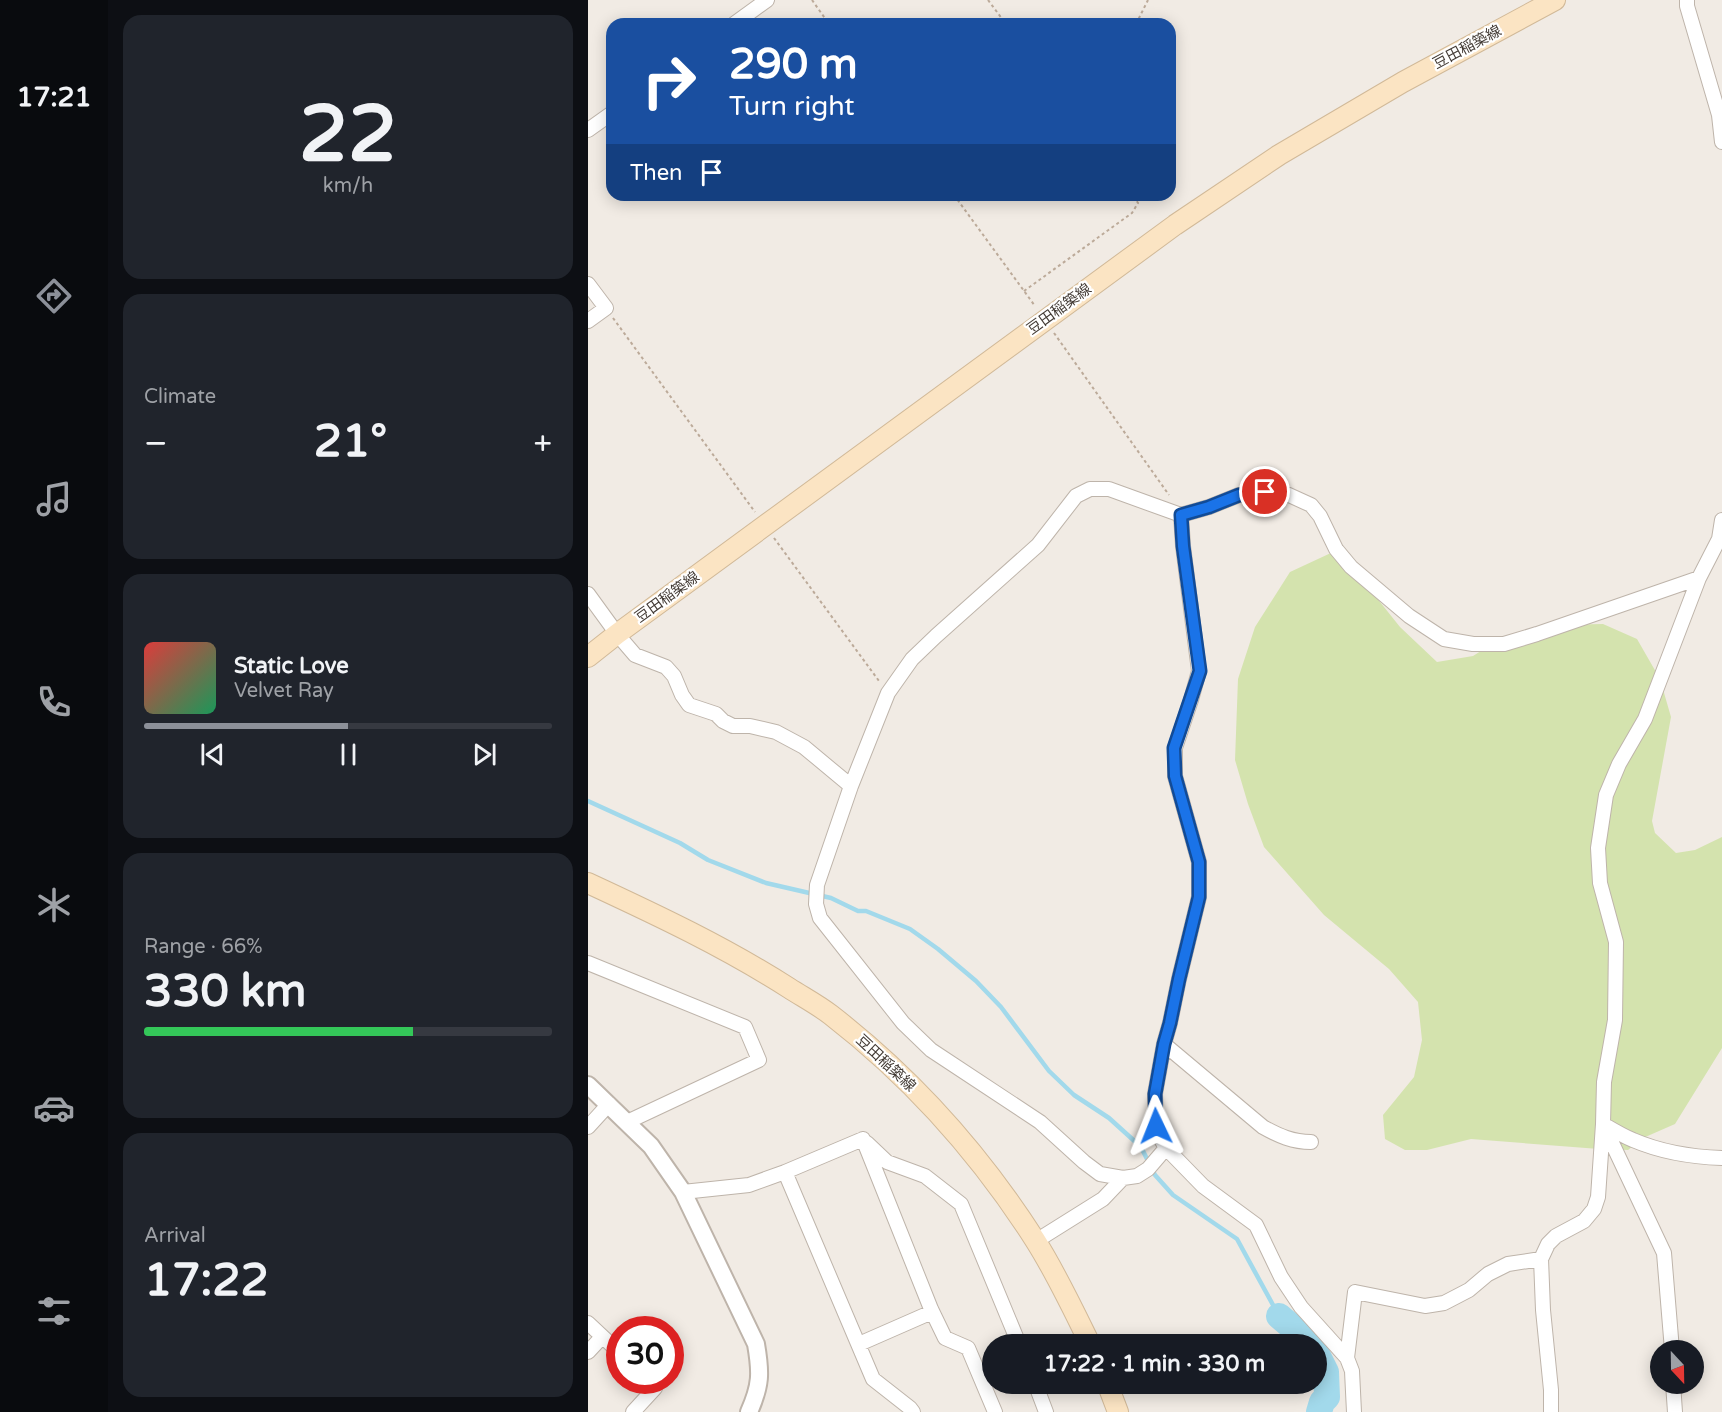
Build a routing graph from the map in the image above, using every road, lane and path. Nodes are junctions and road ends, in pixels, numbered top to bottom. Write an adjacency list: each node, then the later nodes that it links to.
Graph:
1 (767, 0): 7 (street)
2 (812, 0): 8 (path)
3 (988, 0): 9 (path)
4 (1148, 0): 10 (path)
5 (1555, 0): 19 (main road, 豆田稲築線)
6 (1687, 0): 13 (street)
7 (742, 18)
8 (826, 18)
9 (1002, 18)
10 (1139, 18)
11 (606, 116): 12 (street)
12 (588, 130)
13 (1722, 142)
14 (958, 201): 17 (path)
15 (1137, 201): 17 (path)
16 (588, 284): 18 (street)
17 (1024, 291): 19 (path)
18 (606, 309): 20 (street); 23 (path)
19 (1045, 319): 21 (path); 23 (main road, 豆田稲築線)
20 (588, 321)
21 (1181, 515): 24 (street); 28 (street); 32 (street)
22 (1722, 520): 24 (street)
23 (765, 526): 26 (main road, 豆田稲築線); 28 (path)
24 (1699, 578): 36 (street)
25 (588, 594): 26 (street)
26 (617, 634): 27 (main road, 豆田稲築線); 29 (street)
27 (588, 657)
28 (888, 693): 29 (street)
29 (851, 786): 43 (street)
30 (588, 882): 45 (main road, 豆田稲築線)
31 (588, 963): 35 (street)
32 (1164, 1044): 39 (street); 40 (street)
33 (588, 1085): 34 (street)
34 (609, 1104): 35 (street); 37 (street)
35 (627, 1122): 44 (street)
36 (1603, 1124): 41 (street); 46 (street); 52 (street)
37 (588, 1127)
38 (863, 1139): 42 (street); 47 (street); 49 (street)
39 (1311, 1142)
40 (1166, 1148): 43 (street); 56 (street)
41 (1722, 1158)
42 (785, 1172): 44 (street); 54 (street)
43 (1124, 1179): 45 (street)
44 (683, 1192): 62 (street)
45 (1036, 1241): 50 (main road, 豆田稲築線)
46 (1541, 1258): 56 (street); 68 (street)
47 (932, 1312): 54 (street); 64 (street)
48 (588, 1323): 51 (street)
49 (1015, 1334)
50 (1085, 1334)
51 (602, 1337): 53 (street); 55 (street)
52 (1670, 1340)
53 (606, 1341)
54 (859, 1344): 63 (street)
55 (588, 1352)
56 (1347, 1358): 67 (street)
57 (650, 1394): 61 (street)
58 (1039, 1394): 65 (street)
59 (1111, 1394): 66 (main road)
60 (1674, 1394): 69 (street)
61 (633, 1412)
62 (749, 1412)
63 (913, 1412)
64 (995, 1412)
65 (1046, 1412)
66 (1118, 1412)
67 (1354, 1412)
68 (1551, 1412)
69 (1675, 1412)

